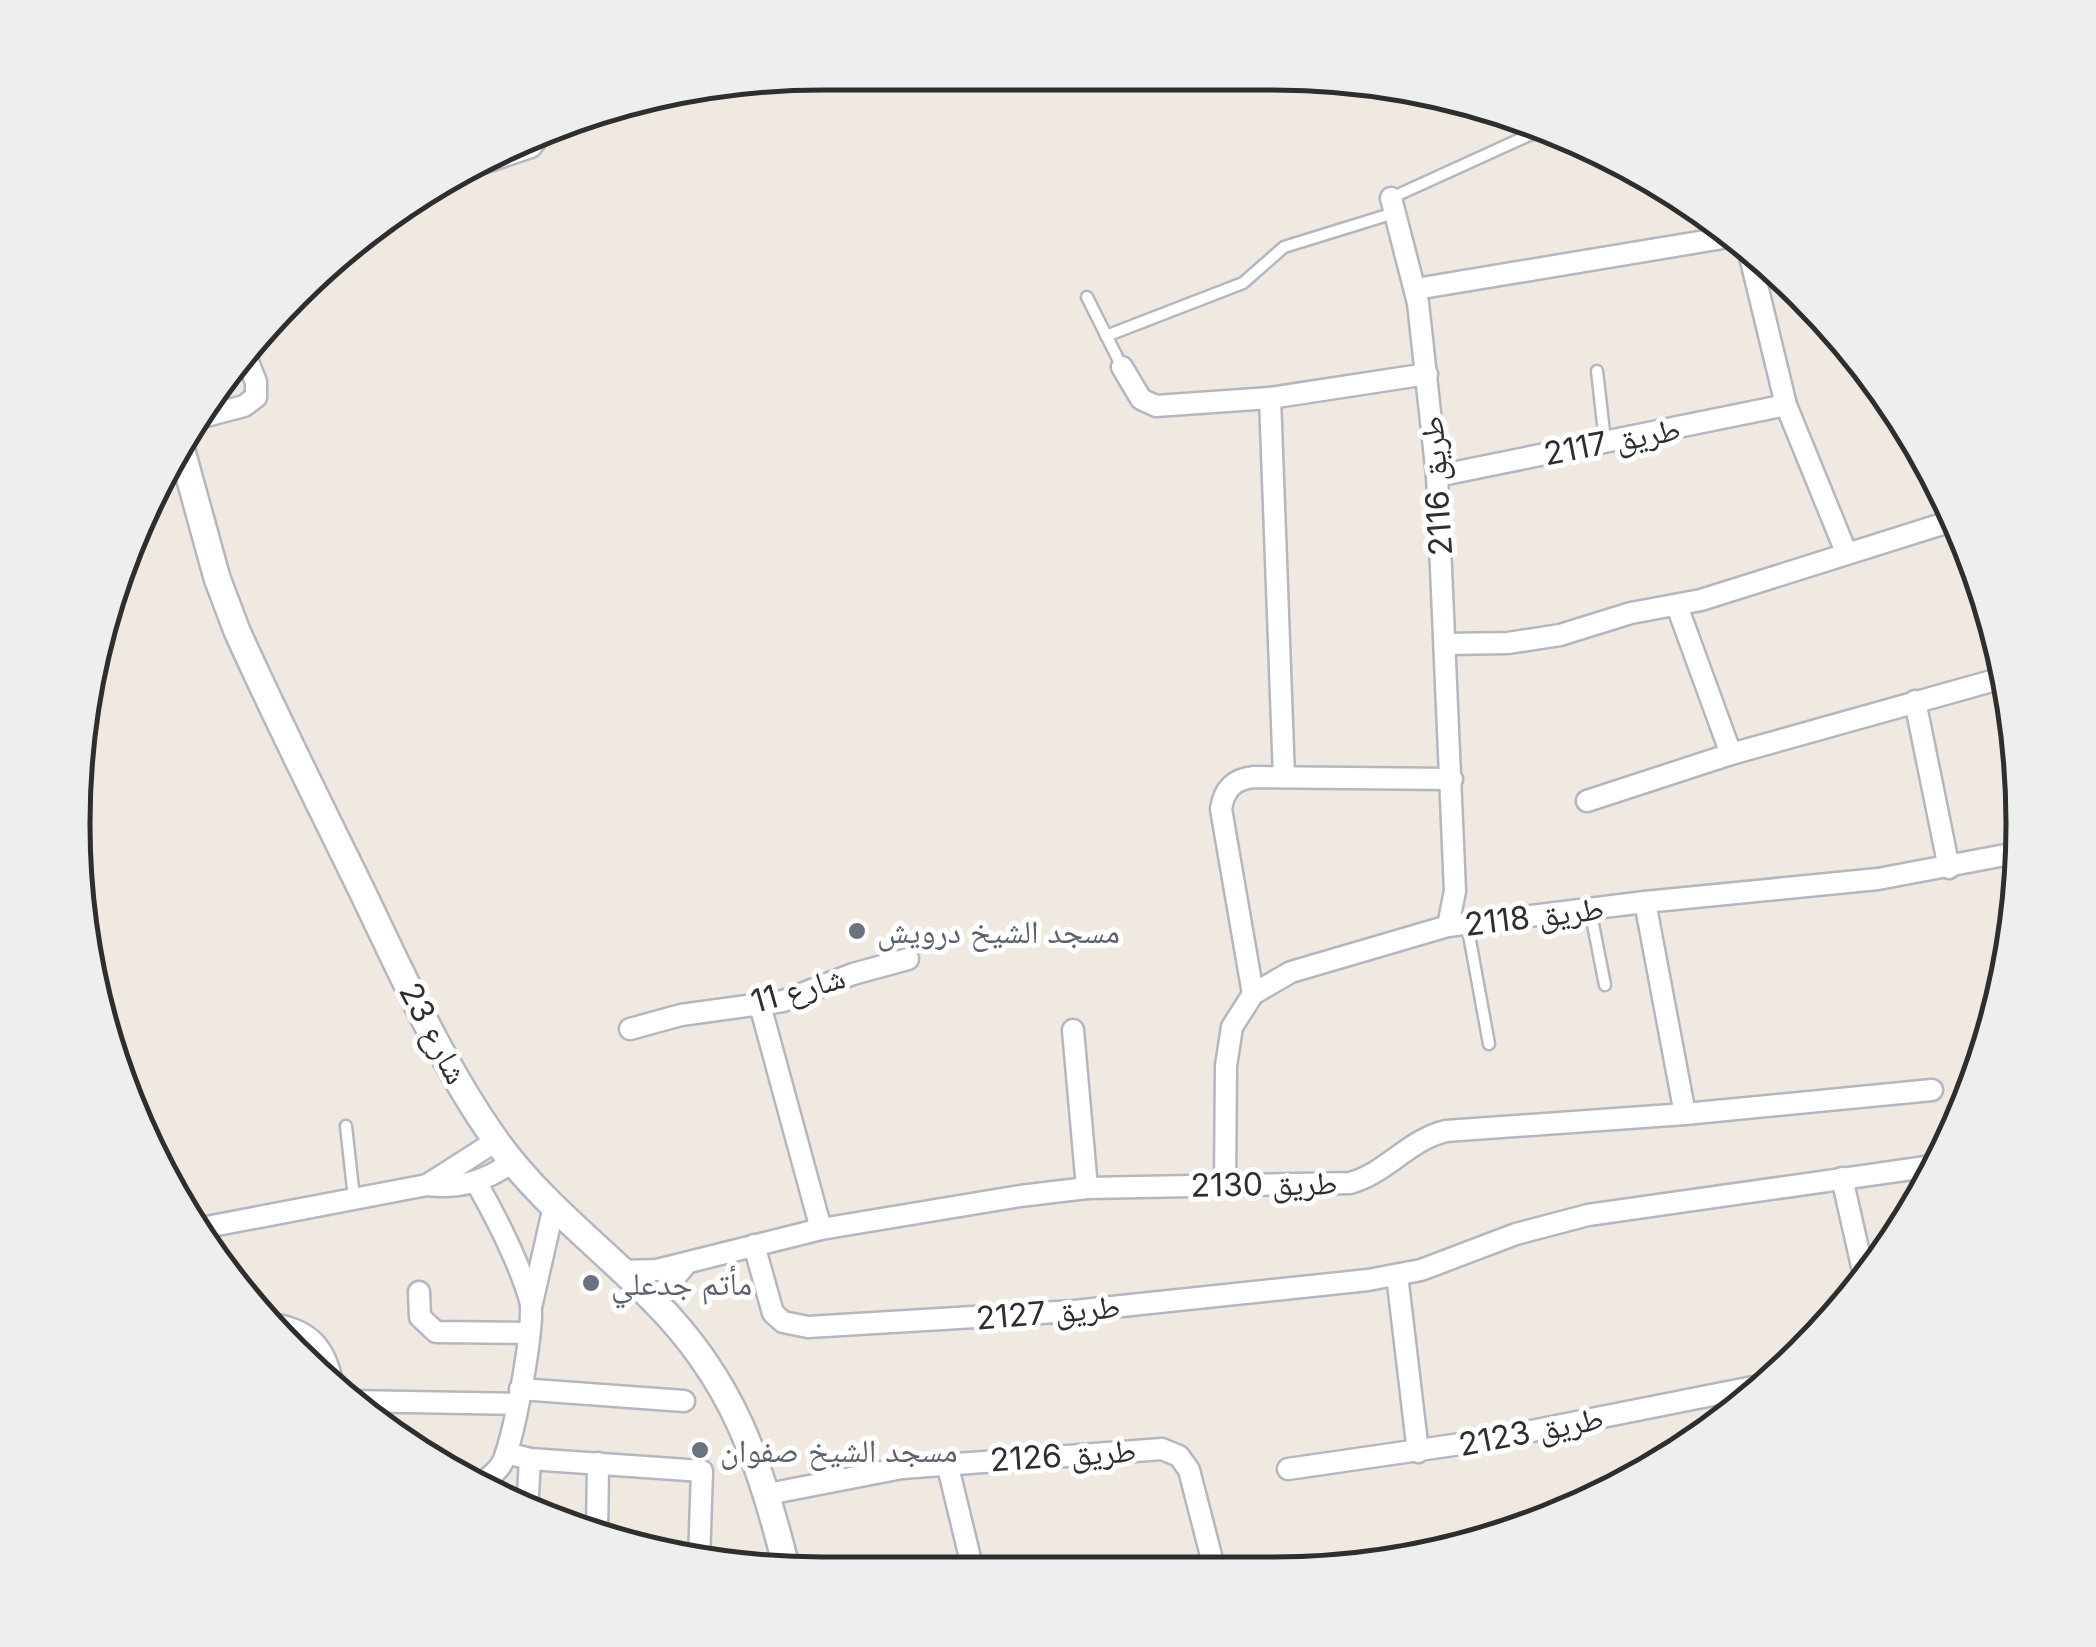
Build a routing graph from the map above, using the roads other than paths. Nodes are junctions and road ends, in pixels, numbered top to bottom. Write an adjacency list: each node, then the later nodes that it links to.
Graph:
1 (1528, 137): 2 (lane)
2 (1393, 206): 5 (street, طريق 2116); 7 (lane)
3 (1715, 239): 5 (street)
4 (1753, 270): 13 (street)
5 (1416, 289): 11 (street, طريق 2116)
6 (1087, 297): 7 (lane)
7 (1106, 336): 9 (lane)
8 (250, 367): 14 (street)
9 (1122, 367): 12 (street)
10 (1597, 371): 15 (lane)
11 (1428, 374): 12 (street); 17 (street, طريق 2116)
12 (1270, 398): 25 (street)
13 (1786, 405): 15 (street, طريق 2117); 19 (street)
14 (216, 413)
15 (1605, 442): 17 (street, طريق 2117)
16 (186, 461): 43 (street, شارع 23)
17 (1438, 476): 21 (street, طريق 2116)
18 (1941, 524): 19 (street)
19 (1846, 552): 20 (street)
20 (1677, 606): 21 (street); 24 (street)
21 (1446, 644): 26 (street, طريق 2116)
22 (1992, 680): 23 (street)
23 (1915, 700): 24 (street); 29 (street)
24 (1731, 754): 27 (street)
25 (1284, 778): 26 (street); 35 (street)
26 (1452, 778): 32 (street, طريق 2116)
27 (1587, 801)
28 (2005, 856): 29 (street, طريق 2118)
29 (1949, 868): 30 (street, طريق 2118)
30 (1645, 902): 31 (street, طريق 2118); 41 (street)
31 (1590, 909): 32 (street, طريق 2118); 34 (lane)
32 (1458, 925): 35 (street, طريق 2118); 39 (lane)
33 (908, 959): 36 (street, شارع 11)
34 (1605, 985)
35 (1253, 994): 48 (street)
36 (760, 1005): 37 (street, شارع 11); 53 (street)
37 (630, 1029)
38 (1073, 1030): 49 (street)
39 (1489, 1044)
40 (1932, 1090): 41 (street, طريق 2130)
41 (1684, 1114): 48 (street, طريق 2130)
42 (346, 1126): 50 (lane)
43 (504, 1151): 46 (street); 47 (street); 51 (street, شارع 23)
44 (1920, 1168): 45 (street, طريق 2127)
45 (1842, 1178): 55 (street); 58 (street, طريق 2127)
46 (476, 1182): 47 (street); 61 (street)
47 (427, 1185): 50 (street)
48 (1225, 1185): 49 (street, طريق 2130)
49 (1087, 1188): 53 (street, طريق 2130)
50 (354, 1199): 52 (street)
51 (554, 1206): 57 (street, شارع 23); 61 (street)
52 (211, 1226)
53 (821, 1230): 54 (street, طريق 2130)
54 (754, 1246): 56 (street, طريق 2130); 58 (street, طريق 2127)
55 (1861, 1261)
56 (689, 1262): 57 (street, طريق 2130); 60 (street)
57 (623, 1272): 60 (street, شارع 23)
58 (1397, 1275): 69 (street)
59 (418, 1292): 63 (street)
60 (655, 1302): 77 (street, شارع 23)
61 (532, 1305): 63 (street)
62 (290, 1326): 64 (street)
63 (528, 1333): 66 (street)
64 (326, 1362)
65 (1738, 1390): 69 (street, طريق 2123)
66 (519, 1397): 67 (street); 68 (street); 70 (street)
67 (371, 1400)
68 (684, 1401)
69 (1418, 1452): 74 (street, طريق 2123)
70 (506, 1454): 71 (street); 75 (street)
71 (530, 1459): 72 (street); 76 (street)
72 (598, 1463): 78 (street); 79 (street)
73 (947, 1463): 77 (street, طريق 2126); 81 (street); 82 (street, طريق 2126)
74 (1288, 1470)
75 (489, 1476)
76 (528, 1494)
77 (768, 1494): 80 (street, شارع 23)
78 (596, 1521)
79 (699, 1546)
80 (783, 1555)
81 (970, 1557)
82 (1211, 1557)

